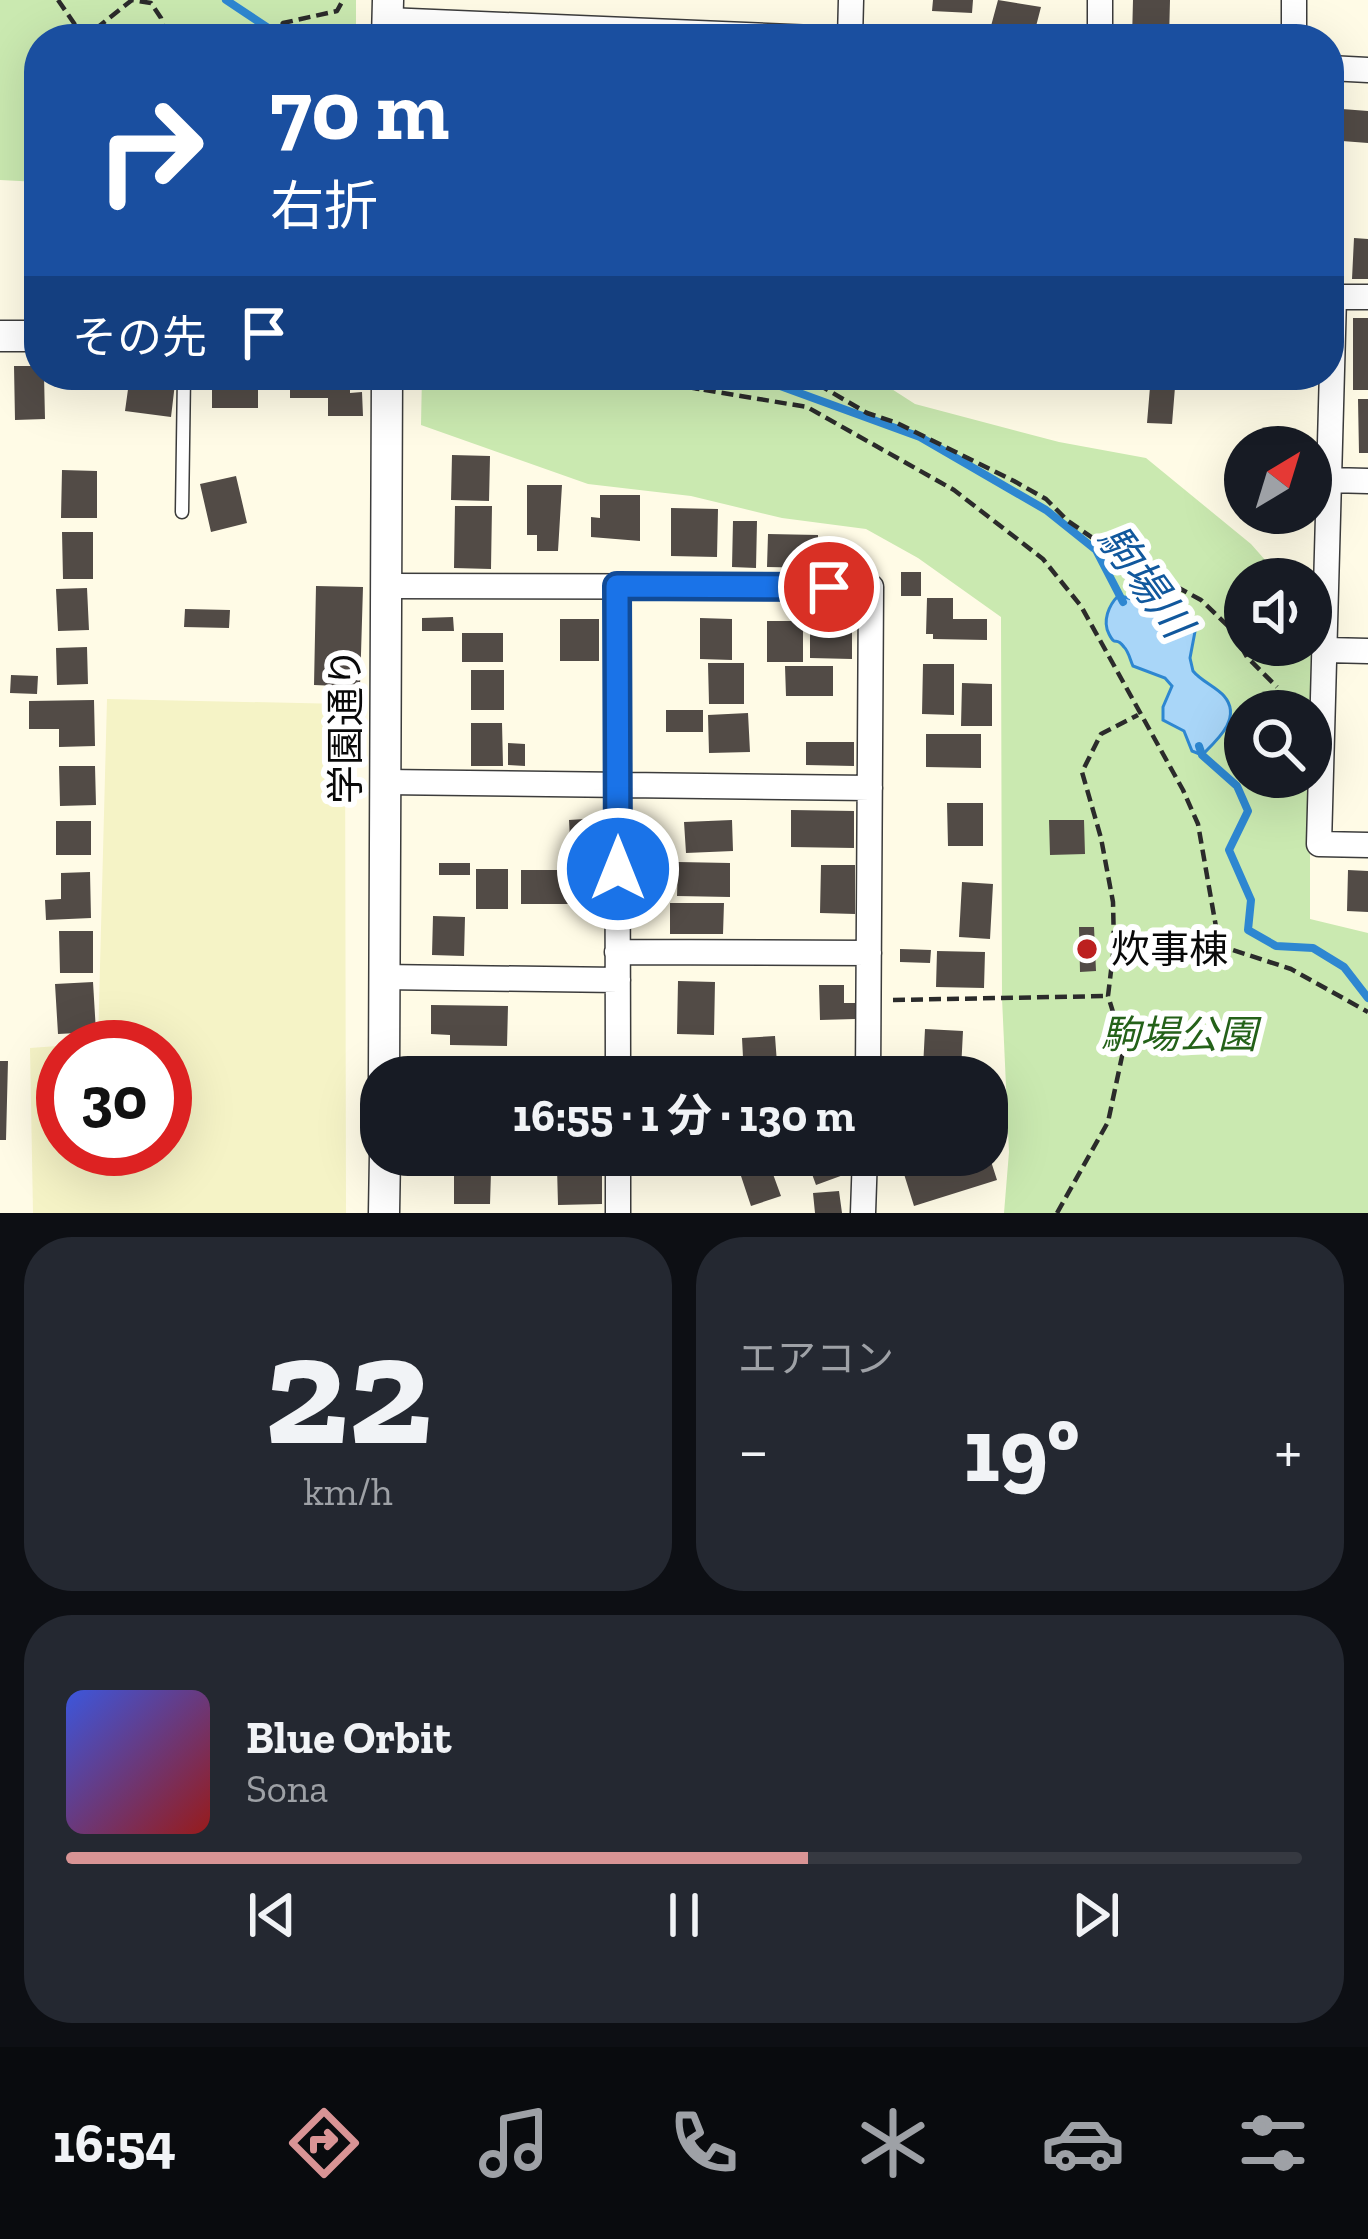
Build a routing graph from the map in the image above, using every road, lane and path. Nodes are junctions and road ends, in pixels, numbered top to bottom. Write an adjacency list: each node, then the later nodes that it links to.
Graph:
1 (343, 0): 5 (path)
2 (388, 20): 6 (street)
3 (102, 24): 4 (path)
4 (163, 24)
5 (282, 24)
6 (483, 24)
7 (184, 390): 16 (lane)
8 (387, 390): 17 (street, 学園通り)
9 (692, 390): 12 (path)
10 (828, 390): 22 (path)
11 (1331, 390): 13 (street)
12 (697, 391): 23 (path)
13 (1330, 426)
14 (1332, 480): 15 (street)
15 (1368, 481)
16 (182, 512)
17 (385, 586): 18 (street); 24 (street, 学園通り)
18 (617, 586): 25 (street); 26 (street)
19 (1332, 650): 20 (street)
20 (1368, 651)
21 (1325, 666): 27 (street)
22 (1277, 687)
23 (1138, 715): 32 (path); 34 (path)
24 (385, 782): 25 (street); 30 (street, 学園通り)
25 (619, 786): 26 (street); 28 (street)
26 (870, 788): 29 (street)
27 (1368, 845)
28 (617, 952): 29 (street); 31 (street)
29 (869, 952): 33 (street)
30 (382, 977): 31 (street); 35 (street, 学園通り)
31 (618, 980): 36 (street)
32 (1108, 996): 33 (path); 44 (path)
33 (869, 1000): 37 (street)
34 (1368, 1012)
35 (384, 1056)
36 (618, 1056)
37 (868, 1056)
38 (385, 1176): 41 (street)
39 (618, 1176): 42 (street)
40 (865, 1176): 43 (street)
41 (384, 1213)
42 (618, 1213)
43 (863, 1213)
44 (1057, 1213)

